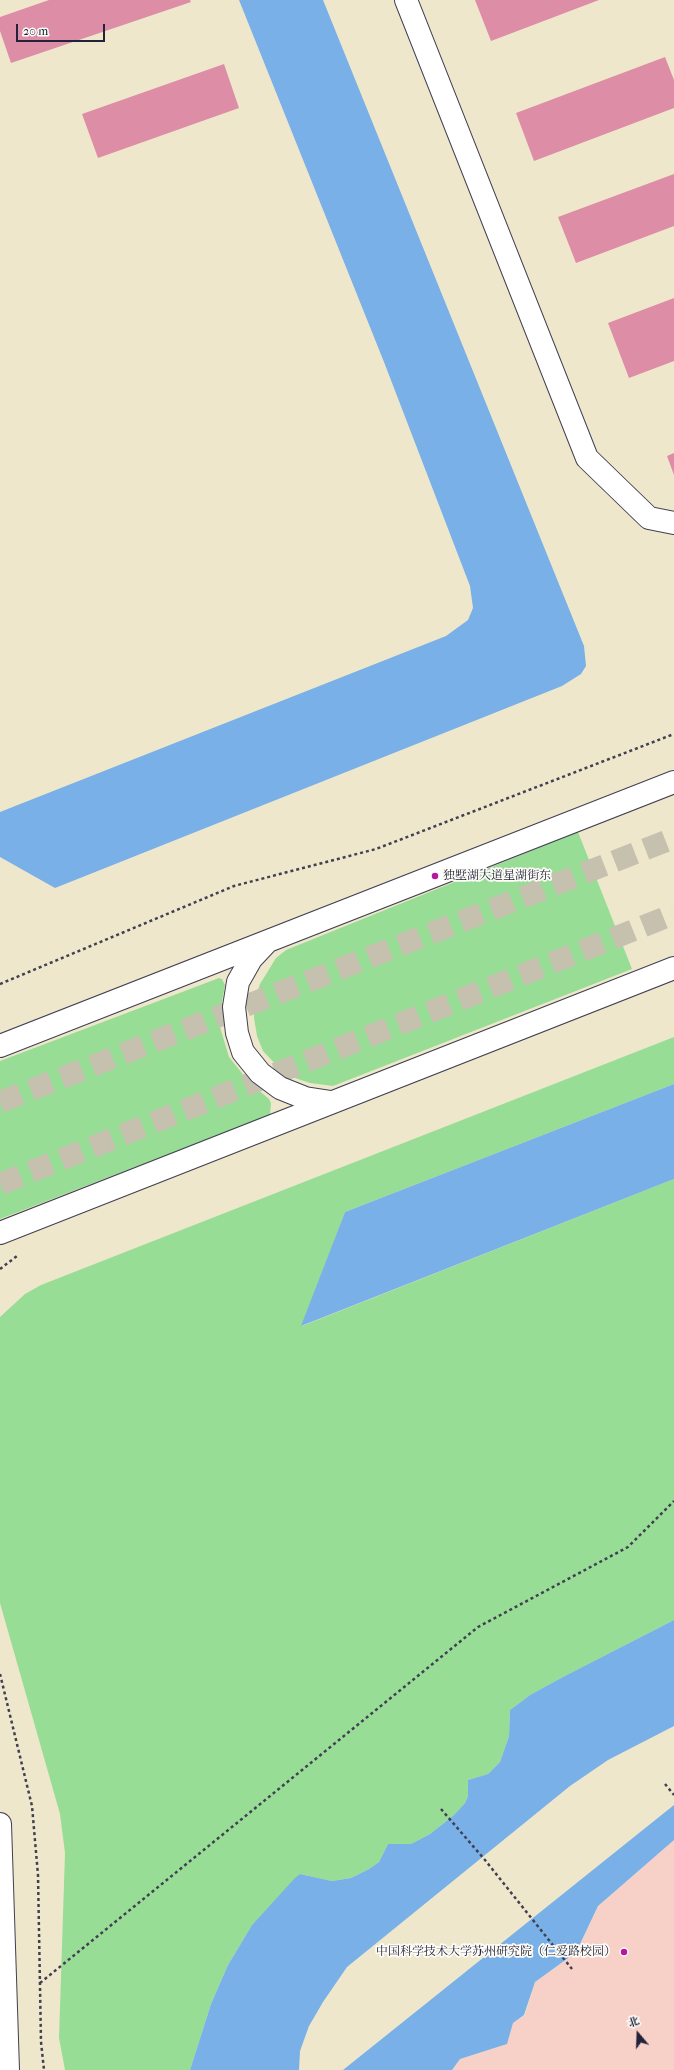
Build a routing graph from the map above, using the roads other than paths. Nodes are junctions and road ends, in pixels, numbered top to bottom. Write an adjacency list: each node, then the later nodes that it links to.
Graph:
1 (406, 0): 2 (main road)
2 (674, 523)
3 (674, 782): 4 (main road)
4 (269, 941): 6 (main road); 7 (main road)
5 (674, 968): 7 (main road)
6 (0, 1046)
7 (333, 1102): 8 (main road)
8 (0, 1233)
9 (0, 1824): 10 (main road)
10 (8, 2070)

